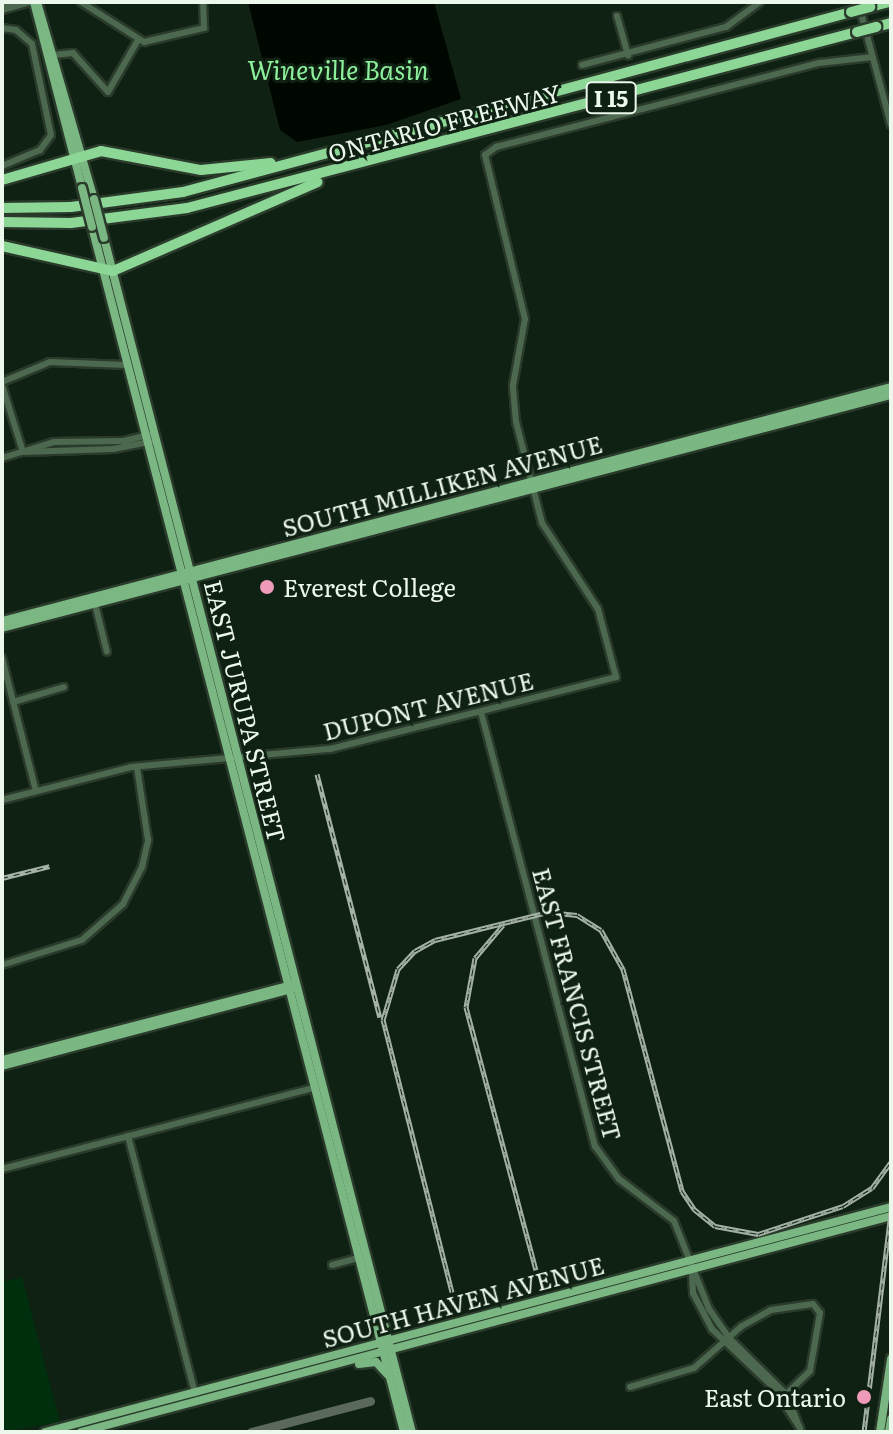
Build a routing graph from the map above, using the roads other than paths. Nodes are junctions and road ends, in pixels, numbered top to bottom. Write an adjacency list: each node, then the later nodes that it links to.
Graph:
1 (10, 2): 7 (street)
2 (34, 2): 7 (street); 13 (main road, EAST JURUPA STREET); 18 (main road, EAST JURUPA STREET)
3 (81, 2): 12 (street)
4 (203, 2): 12 (street)
5 (760, 2): 14 (street)
6 (889, 2): 8 (highway, ONTARIO FREEWAY / I 15, bridge)
7 (2, 7)
8 (855, 7): 15 (street); 19 (highway, ONTARIO FREEWAY / I 15)
9 (617, 16): 14 (street)
10 (891, 23): 21 (highway, ONTARIO FREEWAY / I 15, bridge)
11 (2, 28): 20 (street)
12 (138, 40): 13 (street)
13 (53, 55): 18 (main road, EAST JURUPA STREET)
14 (628, 55): 16 (street)
15 (873, 57): 17 (street); 35 (street)
16 (582, 65)
17 (891, 125)
18 (78, 154): 19 (highway); 22 (highway); 26 (main road, EAST JURUPA STREET, bridge)
19 (305, 160): 23 (highway, ONTARIO FREEWAY / I 15)
20 (2, 166)
21 (345, 169): 24 (highway, ONTARIO FREEWAY / I 15); 26 (highway)
22 (2, 180)
23 (2, 208)
24 (2, 222)
25 (2, 246): 26 (highway)
26 (109, 272): 27 (main road, EAST JURUPA STREET); 32 (main road, EAST JURUPA STREET)
27 (126, 365): 28 (street); 32 (main road, EAST JURUPA STREET)
28 (2, 383): 33 (street)
29 (891, 387): 31 (main road, SOUTH MILLIKEN AVENUE)
30 (891, 395): 31 (main road, SOUTH MILLIKEN AVENUE)
31 (743, 430): 35 (main road, SOUTH MILLIKEN AVENUE)
32 (150, 438): 33 (street); 36 (main road, EAST JURUPA STREET)
33 (23, 452): 34 (street)
34 (2, 458)
35 (532, 486): 36 (main road, SOUTH MILLIKEN AVENUE); 44 (street, DUPONT AVENUE)
36 (186, 577): 37 (main road, SOUTH MILLIKEN AVENUE); 38 (main road, SOUTH MILLIKEN AVENUE); 45 (main road, EAST JURUPA STREET)
37 (95, 604): 39 (main road, SOUTH MILLIKEN AVENUE); 40 (street)
38 (2, 621)
39 (2, 628)
40 (107, 652)
41 (2, 658): 43 (street)
42 (64, 687): 43 (street)
43 (13, 702): 47 (street)
44 (481, 712): 45 (street, DUPONT AVENUE); 65 (street, EAST FRANCIS STREET)
45 (233, 759): 46 (street, DUPONT AVENUE); 49 (main road, EAST JURUPA STREET); 51 (main road, EAST JURUPA STREET)
46 (137, 767): 47 (street, DUPONT AVENUE); 50 (street)
47 (36, 791): 48 (street, DUPONT AVENUE)
48 (2, 800)
49 (283, 962): 51 (main road, EAST JURUPA STREET); 52 (main road)
50 (2, 965)
51 (292, 987): 52 (main road); 53 (main road); 54 (main road, EAST JURUPA STREET)
52 (265, 991): 53 (main road)
53 (2, 1063)
54 (319, 1086): 55 (street); 56 (main road, EAST JURUPA STREET); 58 (main road, EAST JURUPA STREET)
55 (128, 1136): 57 (street); 72 (street)
56 (327, 1137): 58 (main road); 59 (main road, EAST JURUPA STREET)
57 (2, 1169)
58 (345, 1171): 62 (main road, EAST JURUPA STREET)
59 (341, 1189): 62 (main road); 63 (main road, EAST JURUPA STREET)
60 (891, 1207): 65 (main road, SOUTH HAVEN AVENUE)
61 (891, 1216): 65 (main road, SOUTH HAVEN AVENUE)
62 (359, 1226): 67 (main road, EAST JURUPA STREET)
63 (359, 1258): 64 (street); 67 (main road, EAST JURUPA STREET)
64 (332, 1265)
65 (691, 1268): 66 (street, EAST FRANCIS STREET); 67 (main road, SOUTH HAVEN AVENUE)
66 (726, 1340): 71 (street); 73 (street, EAST FRANCIS STREET); 73 (street)
67 (387, 1347): 69 (main road, SOUTH HAVEN AVENUE); 70 (main road, EAST JURUPA STREET); 72 (main road, SOUTH HAVEN AVENUE); 75 (main road, EAST JURUPA STREET)
68 (891, 1359): 79 (main road)
69 (304, 1374): 70 (main road); 78 (main road, SOUTH HAVEN AVENUE)
70 (392, 1385): 75 (main road, EAST JURUPA STREET)
71 (630, 1387)
72 (195, 1393): 77 (main road, SOUTH HAVEN AVENUE)
73 (784, 1397): 76 (street, EAST FRANCIS STREET)
74 (891, 1419): 80 (main road)
75 (409, 1430)
76 (801, 1430)
77 (45, 1432)
78 (81, 1432)
79 (880, 1432)
80 (889, 1432)

